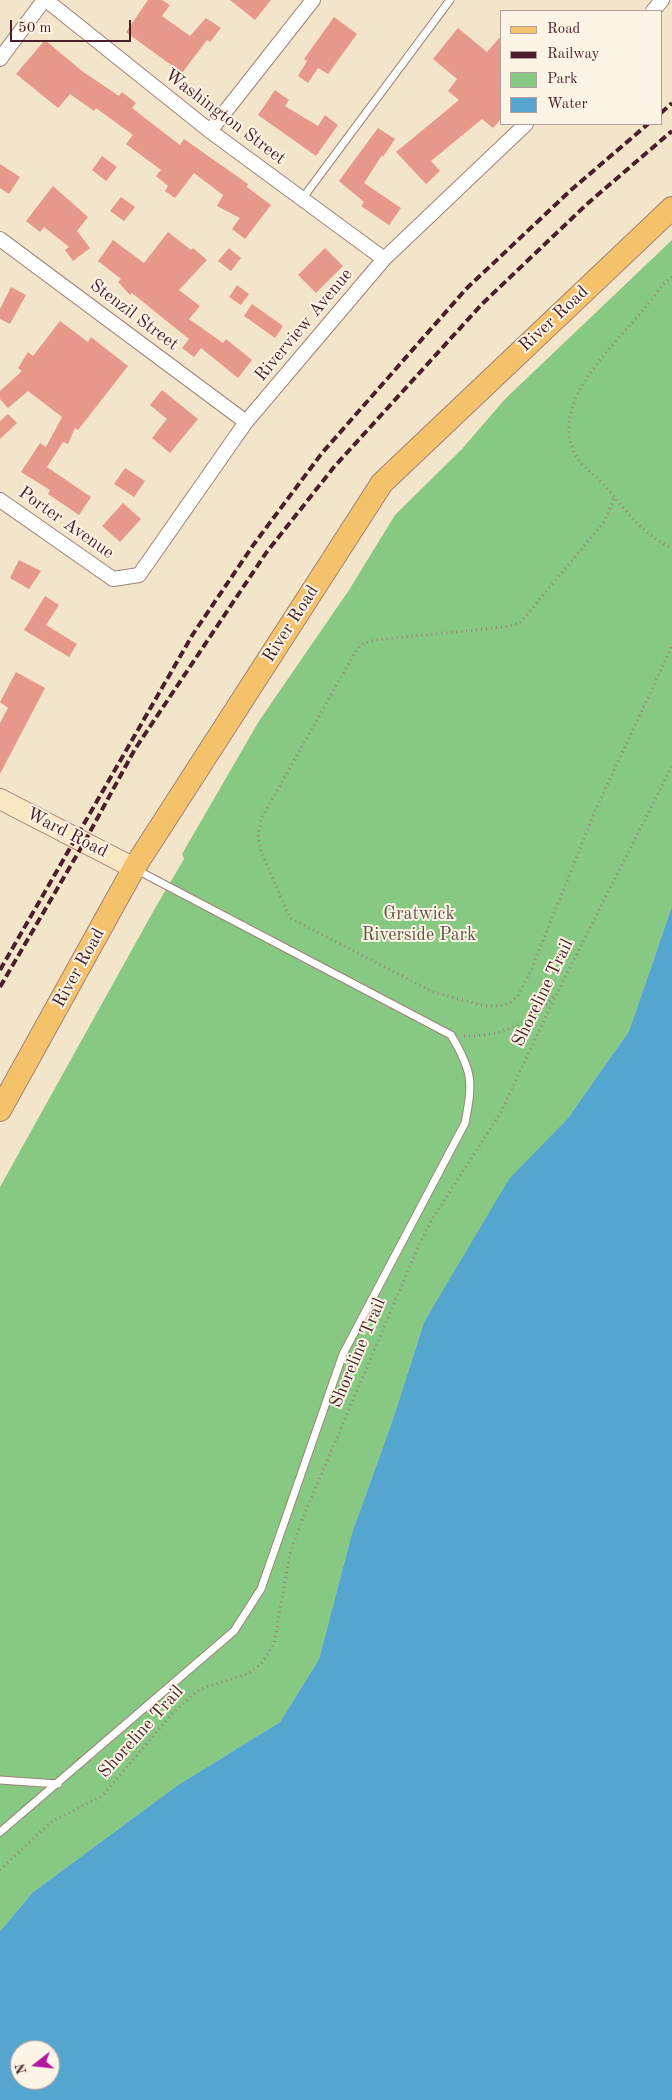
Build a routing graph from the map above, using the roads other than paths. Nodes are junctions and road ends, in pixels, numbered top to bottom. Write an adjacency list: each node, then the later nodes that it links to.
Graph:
1 (45, 0): 6 (street); 8 (street, Washington Street)
2 (312, 0): 8 (street)
3 (450, 0): 9 (lane)
4 (662, 0): 5 (street)
5 (654, 10)
6 (0, 59)
7 (525, 125): 12 (street, Riverview Avenue)
8 (210, 131): 9 (street, Washington Street)
9 (302, 199): 12 (street, Washington Street)
10 (672, 208): 17 (main road, River Road)
11 (0, 239): 13 (street, Stenzil Street)
12 (384, 259): 13 (street, Riverview Avenue)
13 (246, 422): 15 (street, Riverview Avenue)
14 (0, 500): 15 (street, Porter Avenue)
15 (139, 575)
16 (0, 799): 17 (main road, Ward Road)
17 (134, 868): 18 (main road, River Road); 20 (lane)
18 (0, 1110)
19 (0, 1780): 20 (lane)
20 (58, 1784): 21 (lane)
21 (0, 1832)

